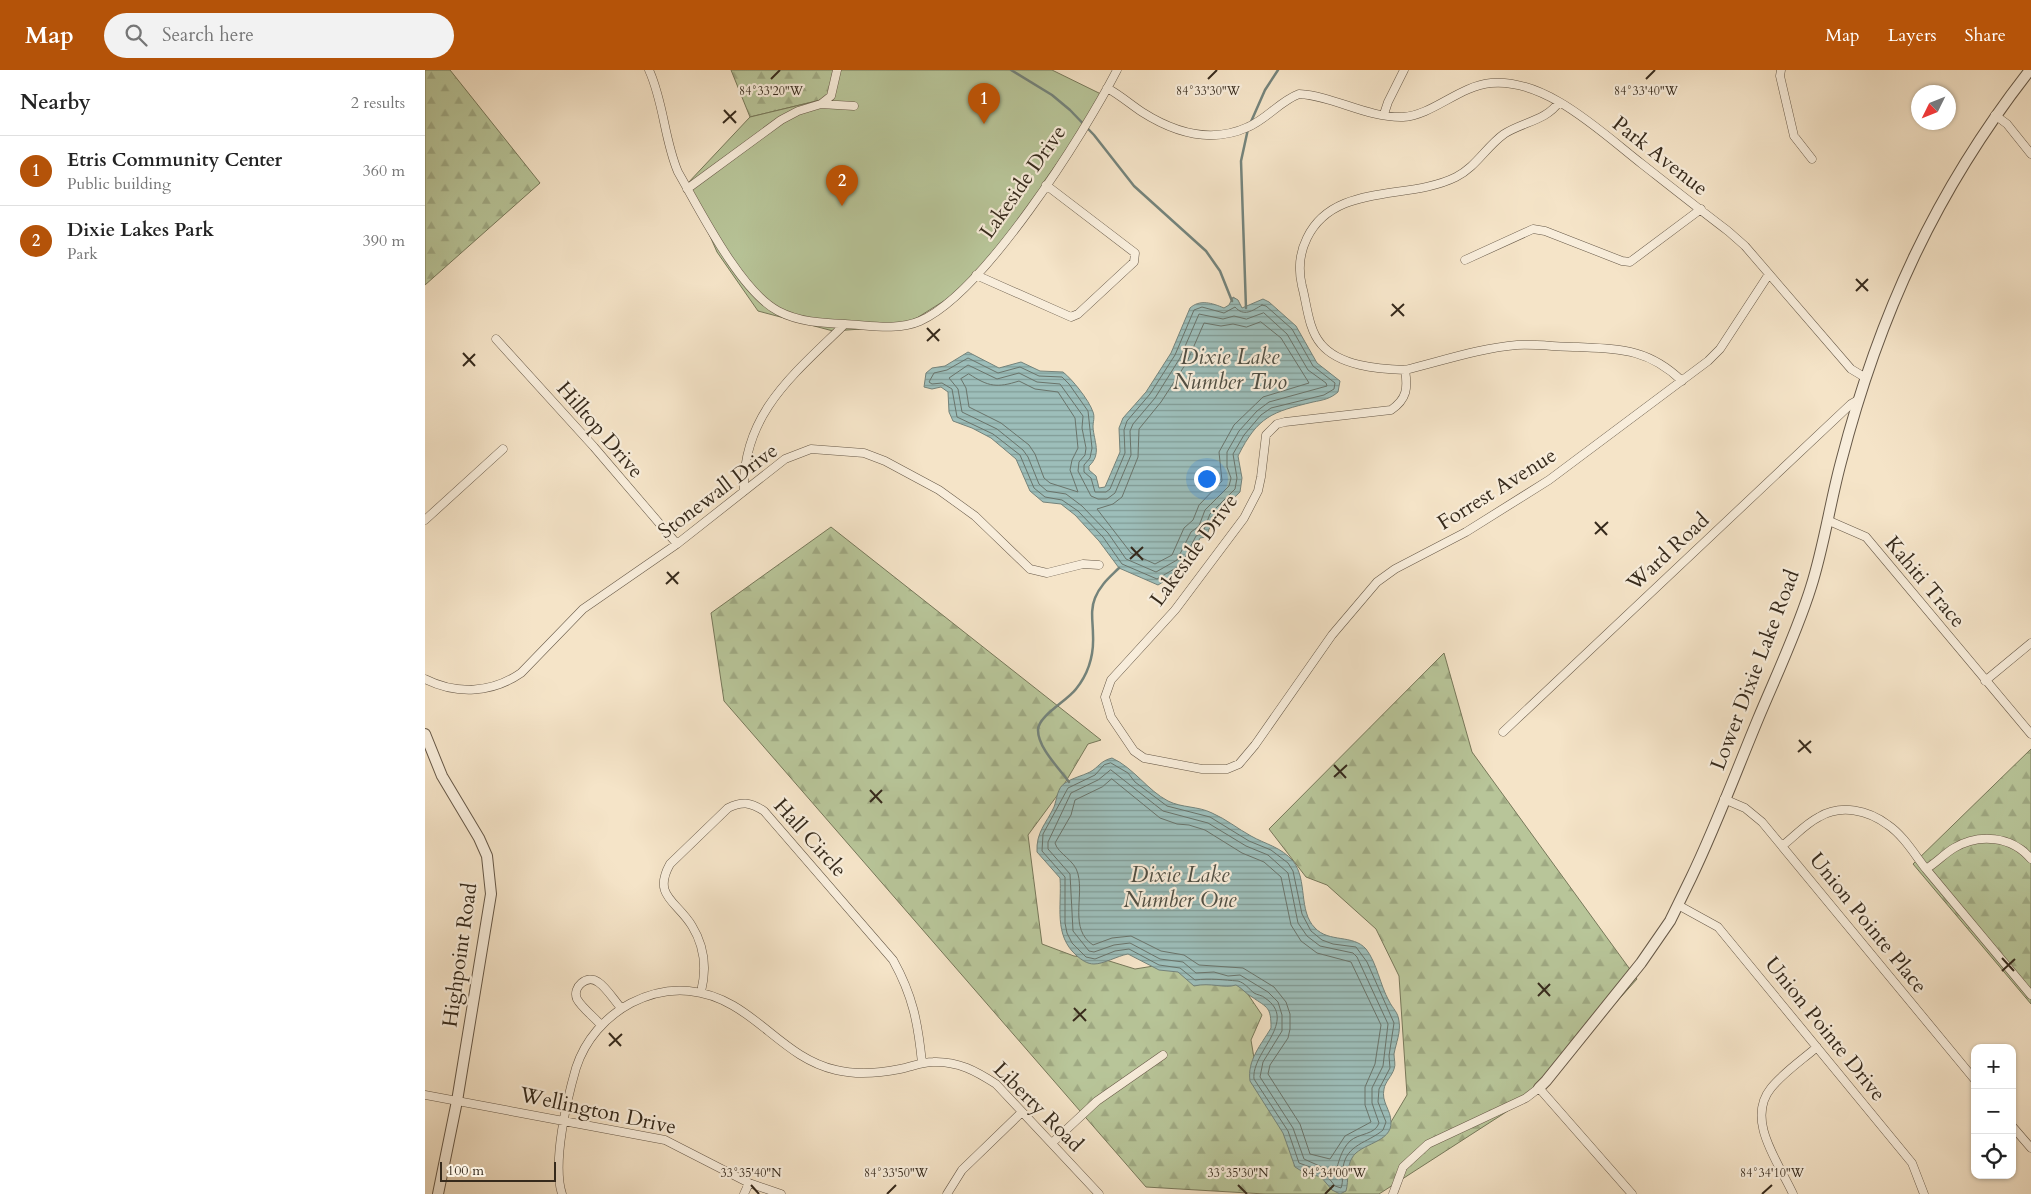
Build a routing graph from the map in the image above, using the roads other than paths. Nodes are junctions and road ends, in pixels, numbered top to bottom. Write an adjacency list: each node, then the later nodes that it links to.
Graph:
1 (649, 70): 16 (street, Lakeside Drive)
2 (837, 70): 9 (street)
3 (1117, 70): 7 (street, Lakeside Drive)
4 (1403, 70): 11 (street)
5 (1781, 70): 14 (street)
6 (2030, 70): 12 (street, Lower Dixie Lake Road)
7 (1107, 88): 11 (street, Park Avenue); 15 (street, Lakeside Drive)
8 (1559, 102): 11 (street, Park Avenue); 17 (street, Park Avenue); 23 (street)
9 (821, 104): 10 (street); 16 (street)
10 (854, 106)
11 (1384, 114)
12 (1995, 115): 13 (street); 24 (street, Lower Dixie Lake Road)
13 (2031, 154)
14 (1812, 158)
15 (1046, 185): 20 (street, Lakeside Drive); 20 (street)
16 (687, 189): 21 (street, Lakeside Drive)
17 (1701, 210): 18 (street); 19 (street, Park Avenue)
18 (1465, 260)
19 (1769, 274): 24 (street, Park Avenue); 25 (street, Forrest Avenue)
20 (976, 275): 21 (street, Lakeside Drive)
21 (845, 324): 28 (street)
22 (496, 339): 31 (street, Hilltop Drive)
23 (1405, 370): 25 (street); 39 (street, Lakeside Drive)
24 (1866, 378): 26 (street, Lower Dixie Lake Road)
25 (1682, 381): 39 (street, Forrest Avenue)
26 (1858, 400): 30 (street, Lower Dixie Lake Road); 36 (street, Ward Road)
27 (503, 449): 29 (street)
28 (744, 491): 31 (street, Stonewall Drive); 32 (street, Stonewall Drive)
29 (425, 520)
30 (1827, 520): 35 (street, Kahiti Trace); 40 (street, Lower Dixie Lake Road)
31 (677, 544): 34 (street, Stonewall Drive)
32 (1099, 565)
33 (2031, 644): 35 (street)
34 (425, 679)
35 (1985, 682): 38 (street, Kahiti Trace)
36 (1503, 732)
37 (425, 734): 55 (street, Highpoint Road)
38 (2031, 734)
39 (1255, 745)
40 (1724, 799): 41 (street, Union Pointe Place); 44 (street, Lower Dixie Lake Road)
41 (1782, 846): 43 (street); 52 (street, Union Pointe Place)
42 (2031, 859): 43 (street)
43 (1926, 869): 46 (street)
44 (1678, 905): 49 (street, Union Pointe Drive); 53 (street, Lower Dixie Lake Road)
45 (701, 992): 47 (street, Liberty Road); 51 (street, Liberty Road); 51 (street, Hall Circle)
46 (2031, 996)
47 (621, 1008): 48 (street, Liberty Road); 48 (street)
48 (601, 1025): 57 (street, Liberty Road)
49 (1817, 1047): 71 (street); 72 (street, Union Pointe Drive)
50 (1163, 1055): 59 (street)
51 (923, 1063): 56 (street, Liberty Road)
52 (1971, 1075)
53 (1539, 1088): 69 (street, Lower Dixie Lake Road); 70 (street)
54 (425, 1095): 55 (street, Wellington Drive)
55 (457, 1101): 57 (street, Wellington Drive); 63 (street, Highpoint Road)
56 (1022, 1112): 59 (street, Liberty Road); 67 (street)
57 (565, 1121): 61 (street, Wellington Drive); 64 (street, Liberty Road)
58 (2016, 1131): 60 (street)
59 (1052, 1143): 68 (street, Liberty Road)
60 (2031, 1148)
61 (749, 1183): 62 (street, Wellington Drive); 65 (street)
62 (767, 1192): 66 (street, Wellington Drive)
63 (438, 1194)
64 (562, 1194)
65 (744, 1194)
66 (781, 1194)
67 (947, 1194)
68 (1099, 1194)
69 (1393, 1194)
70 (1632, 1194)
71 (1793, 1194)
72 (1924, 1194)

